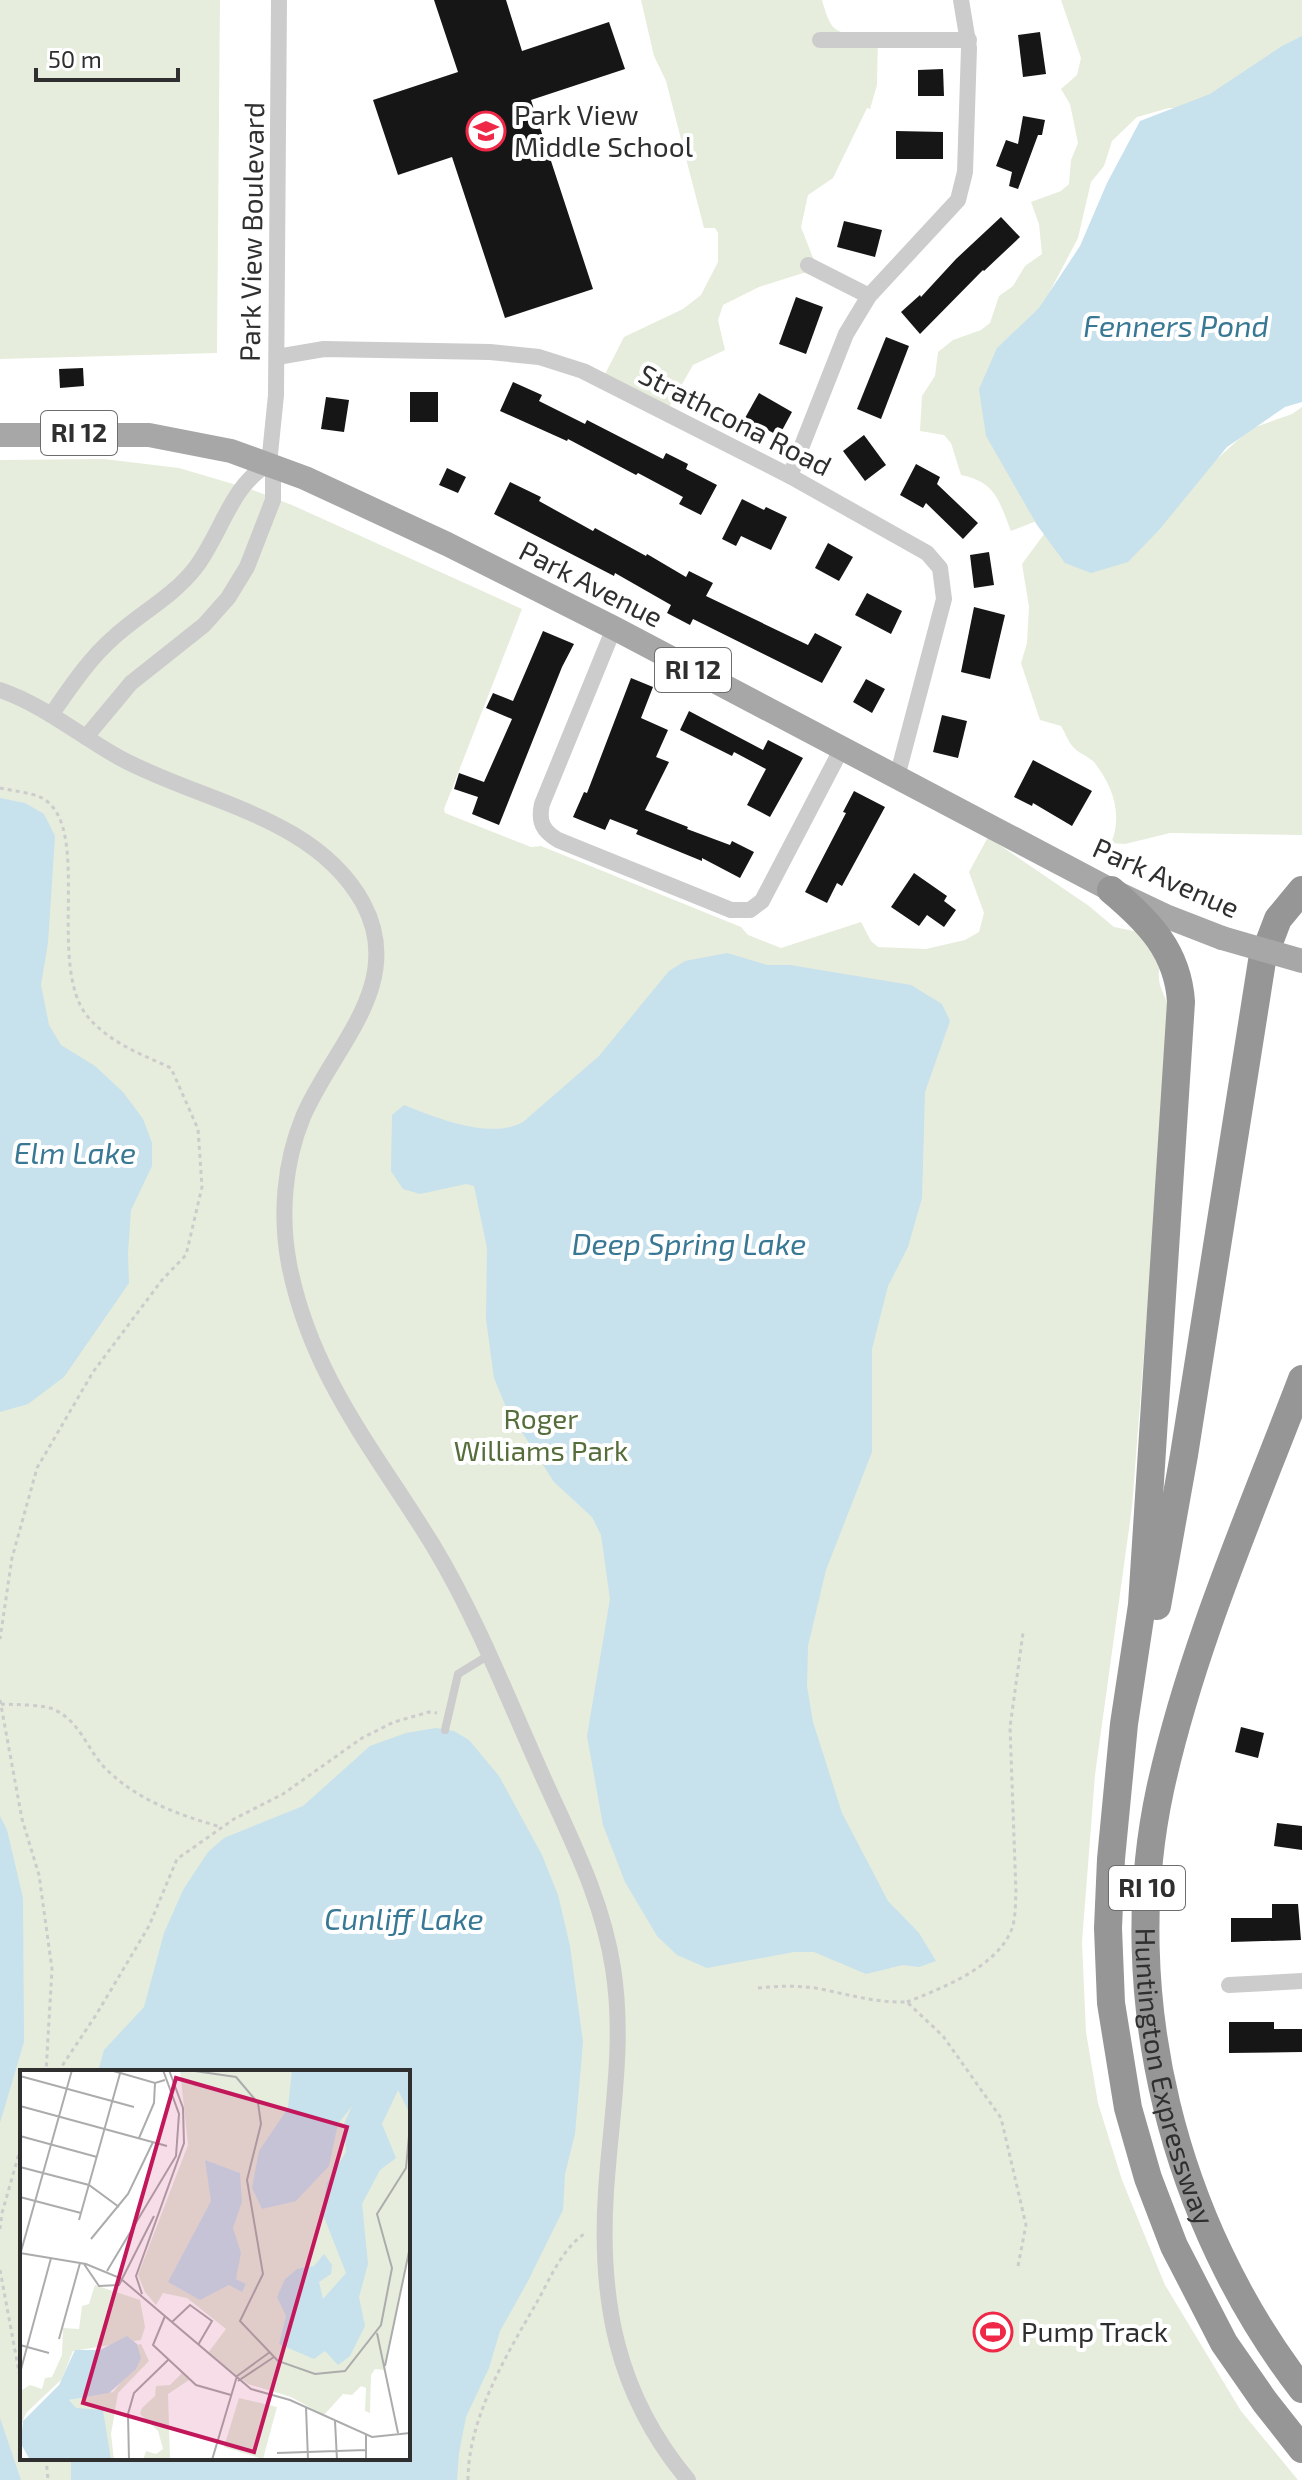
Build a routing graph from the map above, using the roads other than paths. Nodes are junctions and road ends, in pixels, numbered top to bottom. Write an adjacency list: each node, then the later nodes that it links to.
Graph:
1 (279, 0): 7 (street, Park View Boulevard)
2 (961, 0): 4 (street)
3 (820, 40): 4 (street)
4 (969, 40): 6 (street)
5 (808, 265): 6 (street)
6 (869, 296): 10 (street)
7 (277, 357): 9 (street, Park View Boulevard); 10 (street, Strathcona Road)
8 (0, 435): 9 (main road, Park Avenue / RI 12)
9 (269, 464): 11 (main road, Park Avenue / RI 12); 13 (street); 14 (street, Park View Boulevard)
10 (790, 476): 16 (street, Strathcona Road)
11 (614, 628): 15 (main road, Park Avenue / RI 12); 15 (street)
12 (0, 690): 13 (street)
13 (51, 715): 14 (street)
14 (86, 737): 21 (street)
15 (842, 748): 16 (main road, Park Avenue / RI 12)
16 (897, 777): 17 (main road, Park Avenue / RI 12)
17 (1111, 890): 19 (main road, Park Avenue / RI 12, bridge); 23 (highway)
18 (1302, 890): 23 (highway, RI 10)
19 (1302, 961)
20 (1302, 1379): 26 (highway, Huntington Expressway / RI 10)
21 (489, 1655): 22 (lane); 28 (street)
22 (445, 1730)
23 (1114, 1822): 27 (highway, Huntington Expressway / RI 10)
24 (1302, 1981): 25 (street)
25 (1229, 1985)
26 (1302, 2389)
27 (1302, 2449)
28 (688, 2480)

